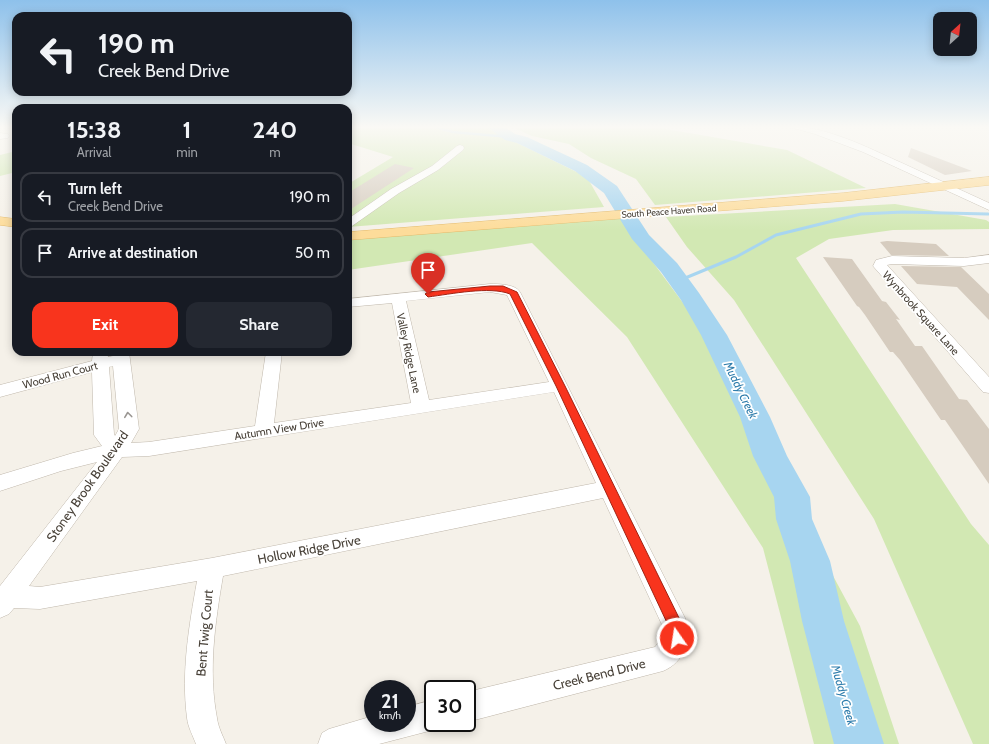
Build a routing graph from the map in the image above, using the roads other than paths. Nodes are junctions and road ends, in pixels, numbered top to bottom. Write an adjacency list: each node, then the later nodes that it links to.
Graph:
1 (444, 161): 7 (street)
2 (885, 161): 4 (street)
3 (989, 181): 4 (main road, South Peace Haven Road)
4 (943, 187): 5 (street); 9 (main road, South Peace Haven Road)
5 (989, 207)
6 (0, 221): 8 (main road)
7 (352, 221)
8 (12, 222)
9 (352, 236)
10 (983, 260): 11 (street); 18 (street, Wynbrook Square Lane)
11 (989, 271)
12 (398, 298): 13 (street, Creek Bend Drive); 17 (street, Creek Bend Drive); 20 (street, Valley Ridge Lane)
13 (352, 303)
14 (121, 356): 16 (street, Wood Run Court); 22 (street, Stoney Brook Boulevard, one-way to 14)
15 (273, 356): 21 (street)
16 (100, 358): 19 (street, Wood Run Court); 22 (street)
17 (560, 386): 20 (street, Autumn View Drive); 24 (street, Creek Bend Drive)
18 (989, 388)
19 (0, 391)
20 (421, 407): 21 (street, Autumn View Drive)
21 (264, 431): 22 (street, Autumn View Drive)
22 (116, 450): 23 (street, Autumn View Drive); 26 (street, Stoney Brook Boulevard)
23 (0, 483)
24 (609, 489): 25 (street, Hollow Ridge Drive); 27 (street, Creek Bend Drive)
25 (212, 568): 26 (street, Hollow Ridge Drive); 29 (street, Bent Twig Court)
26 (4, 601)
27 (476, 705)
28 (369, 732): 30 (street)
29 (211, 744)
30 (333, 744)

